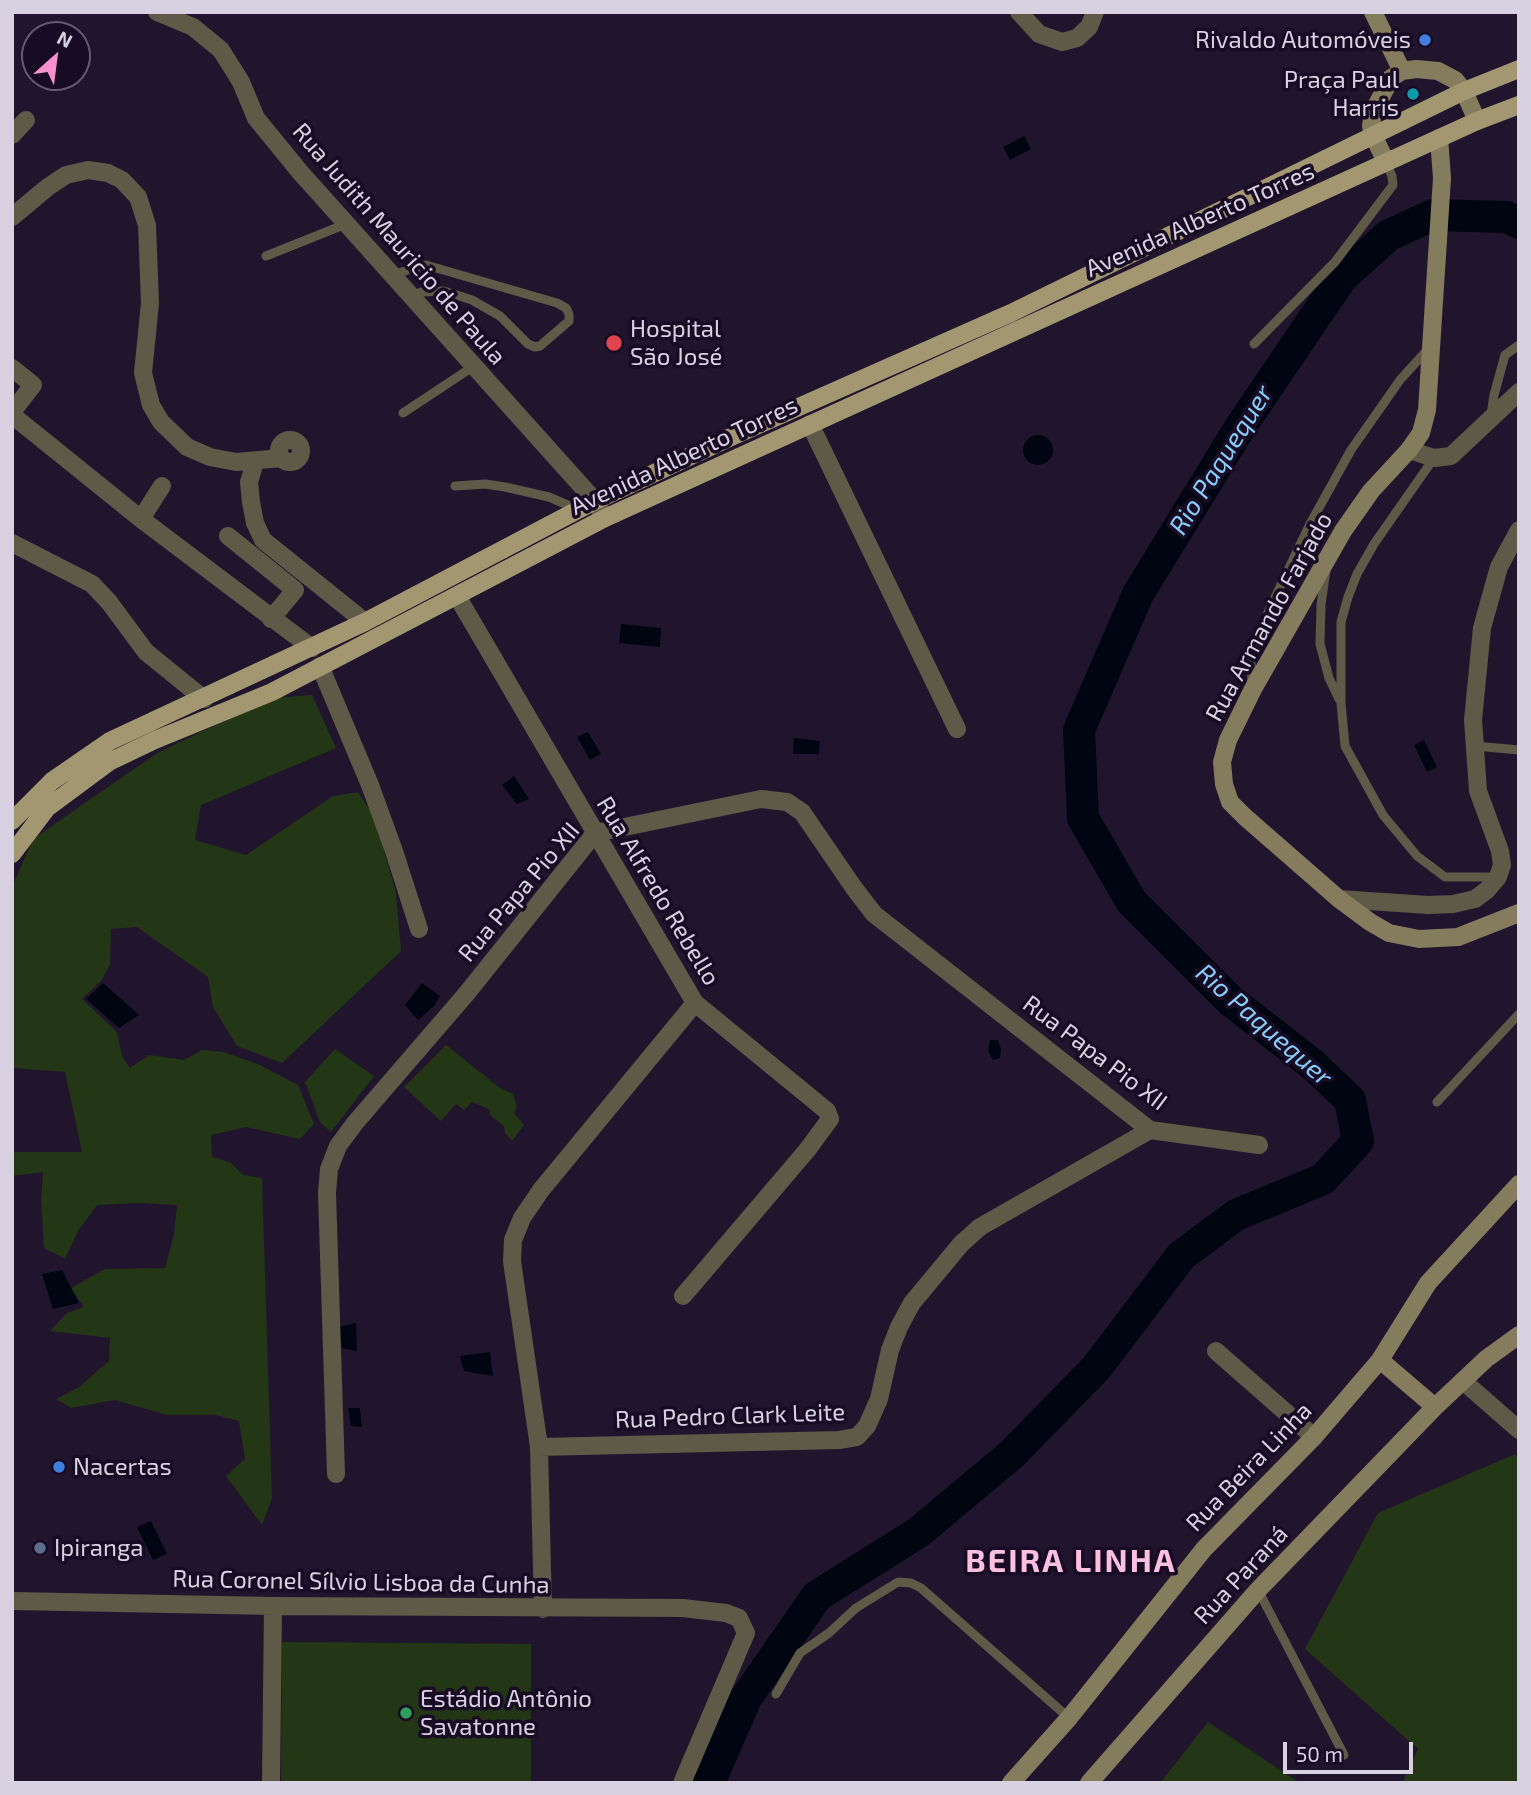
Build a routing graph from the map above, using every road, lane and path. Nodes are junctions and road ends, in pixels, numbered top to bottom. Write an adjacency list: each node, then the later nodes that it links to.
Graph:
1 (157, 12): 16 (street, Rua Judith Mauricio de Paula)
2 (1019, 12): 3 (street)
3 (1095, 12)
4 (1373, 12): 6 (street)
5 (1519, 69): 7 (main road, Avenida Alberto Torres)
6 (1402, 71): 7 (street); 12 (street)
7 (1464, 91): 10 (street); 12 (main road, Avenida Alberto Torres)
8 (1519, 105): 10 (main road, Avenida Alberto Torres)
9 (26, 120): 11 (street)
10 (1477, 121): 13 (main road, Avenida Alberto Torres)
11 (12, 135)
12 (1373, 135): 14 (street); 36 (main road, Avenida Alberto Torres)
13 (1439, 138): 14 (main road, Avenida Alberto Torres); 21 (street, Rua Armando Farjado)
14 (1386, 162): 20 (lane); 29 (main road, Avenida Alberto Torres)
15 (12, 217): 33 (street)
16 (346, 224): 17 (lane); 18 (street, Rua Judith Mauricio de Paula)
17 (266, 256)
18 (391, 275): 19 (street, Rua Judith Mauricio de Paula); 19 (lane)
19 (411, 297): 23 (street, Rua Judith Mauricio de Paula)
20 (1254, 344)
21 (1431, 345): 30 (street, Rua Armando Farjado); 49 (lane)
22 (1519, 345): 28 (lane)
23 (474, 366): 27 (lane); 36 (street, Rua Judith Mauricio de Paula)
24 (12, 368): 26 (street)
25 (1519, 393): 28 (street)
26 (12, 414): 39 (street)
27 (403, 414)
28 (1491, 420): 32 (street)
29 (810, 424): 38 (main road, Avenida Alberto Torres); 52 (street)
30 (1409, 450): 32 (street); 43 (street, Rua Armando Farjado)
31 (282, 458): 33 (street)
32 (1434, 458): 51 (lane)
33 (255, 461): 46 (street)
34 (162, 486): 39 (street)
35 (455, 486): 37 (lane)
36 (595, 502): 37 (main road, Avenida Alberto Torres); 38 (street, Rua Judith Mauricio de Paula)
37 (578, 510): 46 (main road, Avenida Alberto Torres)
38 (605, 518): 44 (main road, Avenida Alberto Torres)
39 (142, 519): 45 (street)
40 (1519, 530): 53 (street)
41 (228, 536): 45 (street)
42 (12, 543): 50 (street)
43 (1329, 555): 49 (street, Rua Armando Farjado); 51 (lane)
44 (457, 596): 48 (main road, Avenida Alberto Torres); 56 (street, Rua Alfredo Rebello)
45 (271, 619): 47 (street)
46 (365, 622): 47 (main road, Avenida Alberto Torres)
47 (312, 648): 50 (main road, Avenida Alberto Torres)
48 (320, 666): 57 (main road, Avenida Alberto Torres); 61 (street)
49 (1253, 689): 59 (street, Rua Armando Farjado)
50 (204, 699): 55 (main road, Avenida Alberto Torres)
51 (1341, 703): 58 (lane)
52 (957, 729)
53 (1475, 746): 54 (lane); 58 (street)
54 (1519, 750)
55 (12, 821)
56 (595, 833): 62 (street, Rua Alfredo Rebello); 65 (street, Rua Papa Pio XII); 77 (street, Rua Papa Pio XII)
57 (12, 854)
58 (1498, 877): 59 (street)
59 (1339, 899): 60 (street, Rua Armando Farjado)
60 (1519, 913)
61 (419, 929)
62 (695, 1003): 68 (street, Rua Alfredo Rebello); 76 (street)
63 (1519, 1014): 64 (lane)
64 (1437, 1102)
65 (1150, 1130): 66 (street, Rua Papa Pio XII); 76 (street, Rua Pedro Clark Leite)
66 (1259, 1145)
67 (1519, 1184): 71 (street, Rua Beira Linha)
68 (683, 1296)
69 (1519, 1335): 72 (street, Rua Paraná)
70 (1216, 1351): 75 (street)
71 (1380, 1360): 73 (street); 75 (street, Rua Beira Linha)
72 (1463, 1381): 73 (street, Rua Paraná); 74 (street)
73 (1435, 1407): 78 (street, Rua Paraná)
74 (1519, 1430)
75 (1314, 1437): 83 (street, Rua Beira Linha)
76 (539, 1447): 81 (street)
77 (336, 1474)
78 (1258, 1590): 84 (lane); 88 (street, Rua Paraná)
79 (12, 1601): 80 (street, Rua Coronel Sílvio Lisboa da Cunha)
80 (273, 1606): 81 (street, Rua Coronel Sílvio Lisboa da Cunha); 85 (street)
81 (542, 1609): 86 (street, Rua Coronel Sílvio Lisboa da Cunha)
82 (776, 1694): 83 (lane)
83 (1069, 1718): 87 (street, Rua Beira Linha)
84 (1344, 1755)
85 (271, 1783)
86 (682, 1783)
87 (1011, 1783)
88 (1089, 1783)

